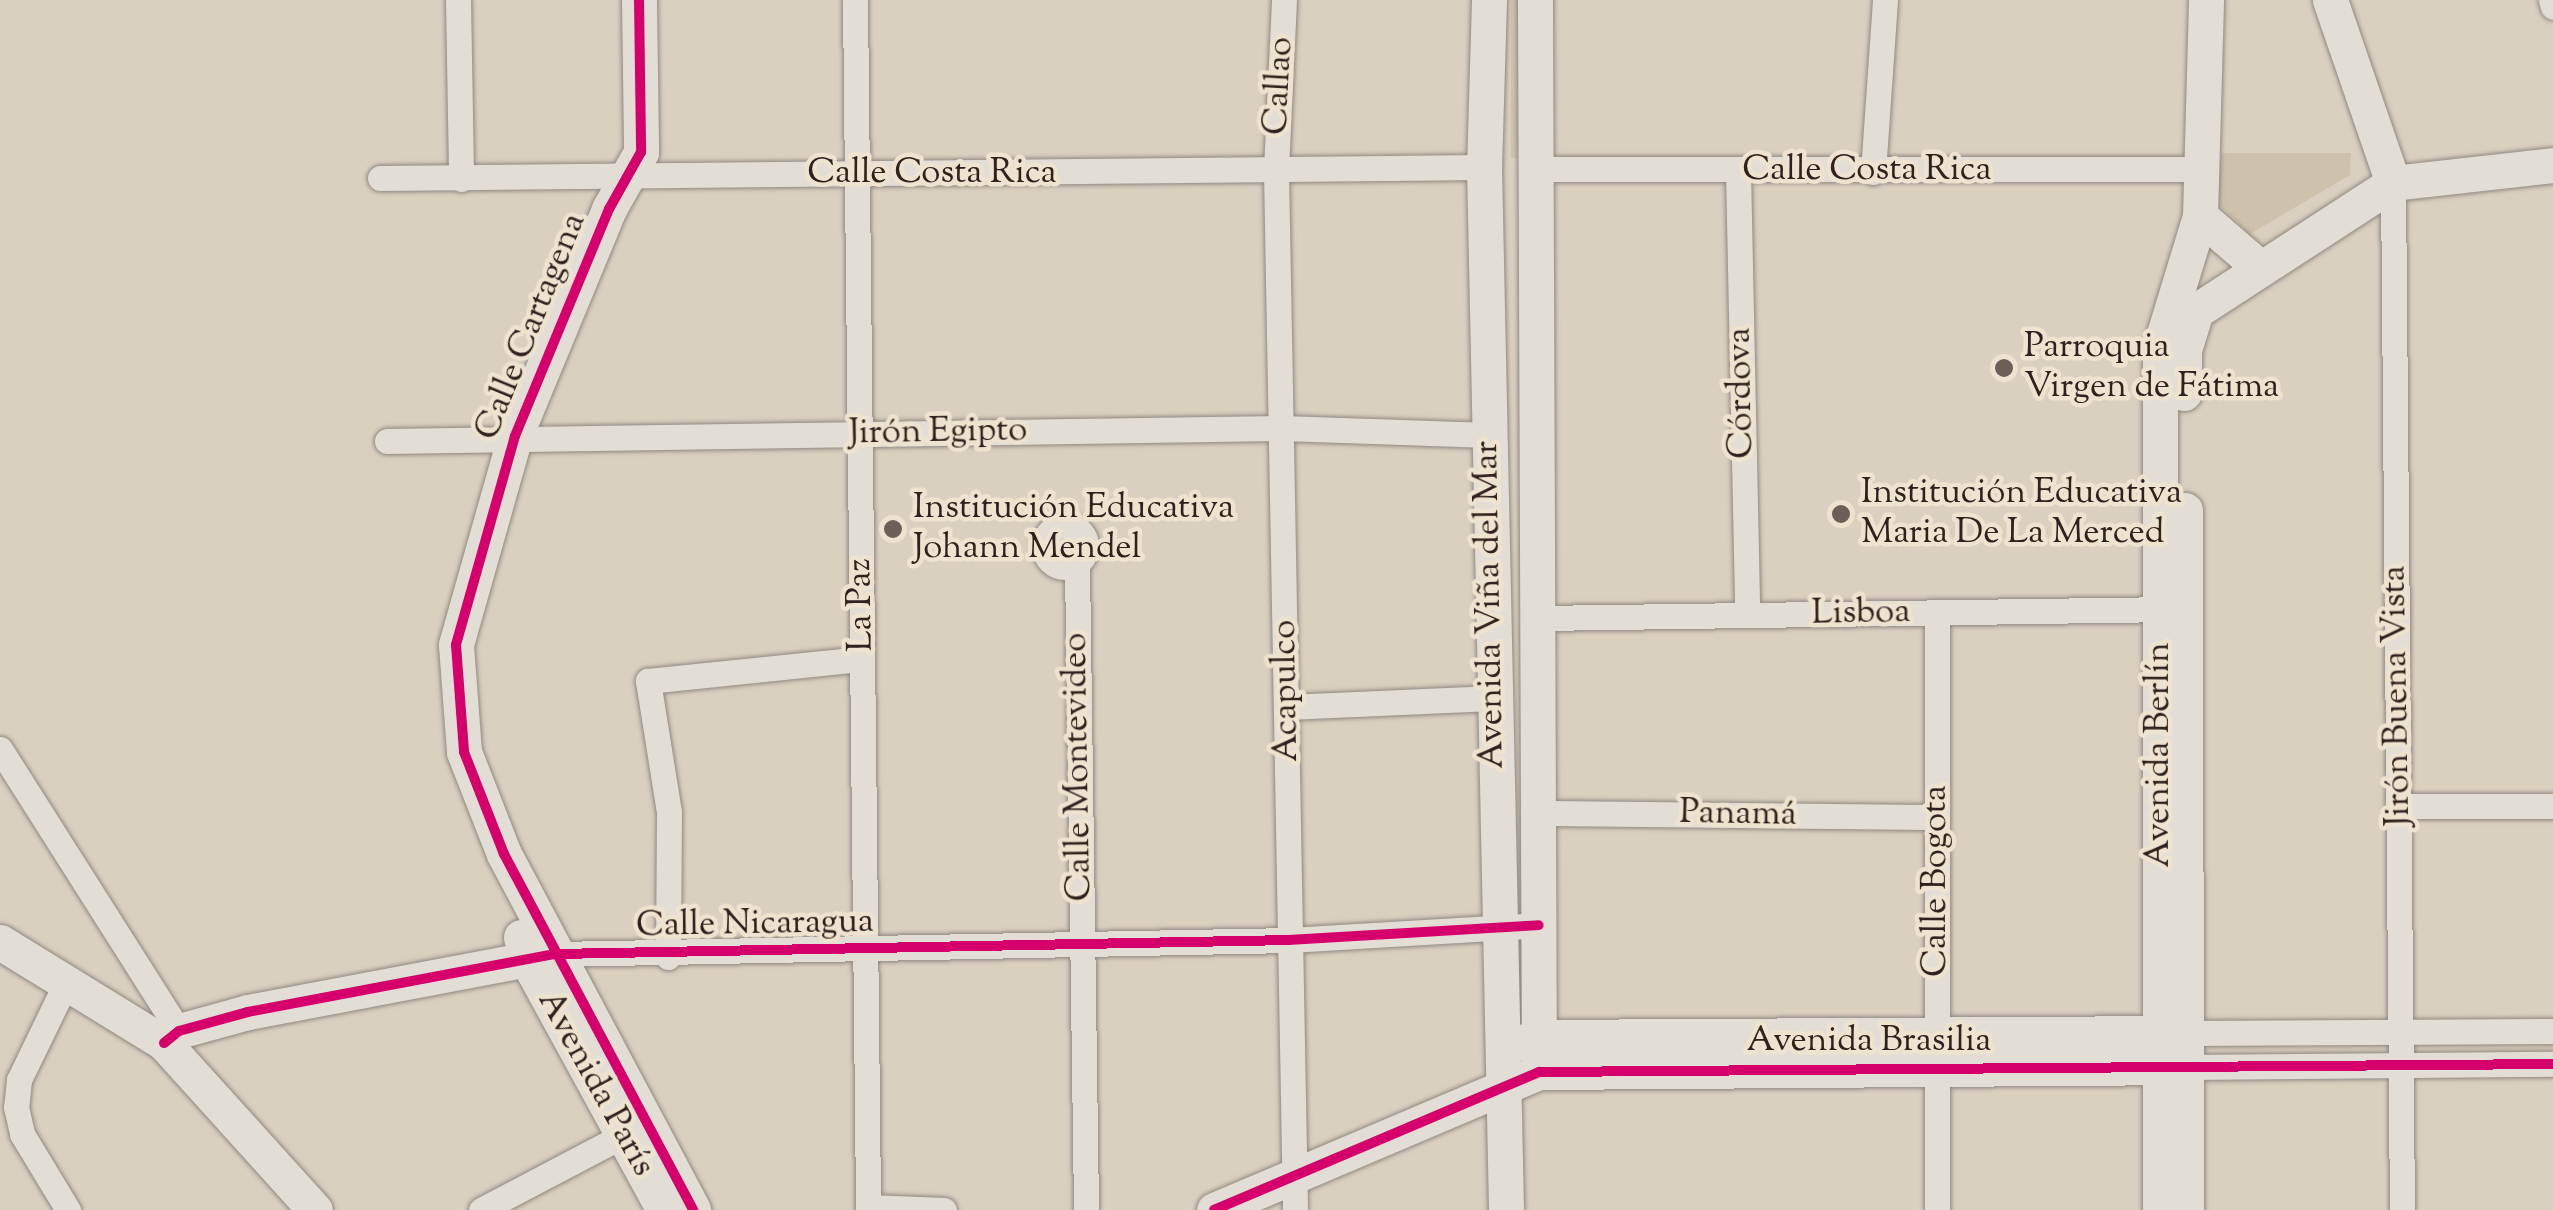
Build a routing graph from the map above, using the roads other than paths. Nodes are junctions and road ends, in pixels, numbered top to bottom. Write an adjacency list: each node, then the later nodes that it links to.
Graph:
1 (458, 0): 20 (street)
2 (639, 0): 18 (street, Calle Cartagena)
3 (856, 0): 17 (street, La Paz)
4 (1284, 0): 14 (street, Callao)
5 (1489, 0): 11 (street, Avenida Viña del Mar)
6 (1535, 0): 12 (street, Avenida Viña del Mar)
7 (1885, 0): 16 (street)
8 (2206, 0): 13 (street, Avenida Berlín)
9 (2330, 0): 21 (street)
10 (2553, 165): 21 (street)
11 (1484, 167): 14 (street, Calle Costa Rica); 27 (street, Avenida Viña del Mar)
12 (1535, 169): 15 (street, Calle Costa Rica); 34 (street, Avenida Viña del Mar)
13 (2200, 169): 16 (street, Calle Costa Rica); 22 (street, Avenida Berlín)
14 (1276, 171): 17 (street, Calle Costa Rica); 25 (street, Acapulco)
15 (1738, 171): 16 (street, Calle Costa Rica); 33 (street, Córdova)
16 (1872, 172)
17 (857, 174): 18 (street, Calle Costa Rica); 26 (street, La Paz)
18 (630, 175): 20 (street, Calle Costa Rica); 28 (street, Calle Cartagena)
19 (380, 178): 20 (street, Calle Costa Rica)
20 (461, 178)
21 (2393, 182): 23 (street); 39 (street, Jirón Buena Vista)
22 (2200, 216): 23 (street); 24 (street, Avenida Berlín)
23 (2258, 266): 24 (street)
24 (2183, 306): 31 (street, Avenida Berlín)
25 (1281, 428): 26 (street, Jirón Egipto); 27 (street, Jirón Egipto); 37 (street, Acapulco)
26 (860, 434): 28 (street, Jirón Egipto); 35 (street, La Paz)
27 (1489, 435): 36 (street, Avenida Viña del Mar)
28 (515, 436): 29 (street, Jirón Egipto); 49 (street, Calle Cartagena)
29 (387, 442)
30 (1077, 564): 47 (street, Calle Montevideo)
31 (2172, 610): 32 (street, Lisboa); 56 (street, Avenida Berlín)
32 (1936, 613): 33 (street, Lisboa); 42 (street, Calle Bogota)
33 (1747, 615): 34 (street, Lisboa)
34 (1538, 618): 41 (street, Avenida Viña del Mar)
35 (862, 659): 48 (street, La Paz); 50 (street)
36 (1492, 698): 37 (street); 44 (street, Avenida Viña del Mar)
37 (1288, 706): 45 (street, Acapulco)
38 (0, 749): 54 (street)
39 (2400, 806): 40 (street); 53 (street, Jirón Buena Vista)
40 (2553, 806)
41 (1538, 812): 42 (street, Panamá); 43 (street, Avenida Viña del Mar)
42 (1937, 817): 57 (street, Calle Bogota)
43 (1539, 924): 44 (street, Calle Nicaragua); 58 (street, Avenida Viña del Mar)
44 (1495, 927): 45 (street, Calle Nicaragua); 55 (street, Avenida Viña del Mar)
45 (1290, 940): 47 (street, Calle Nicaragua); 63 (street, Acapulco)
46 (0, 942): 51 (street)
47 (1081, 944): 48 (street, Calle Nicaragua); 71 (street, Calle Montevideo)
48 (865, 950): 50 (street, Calle Nicaragua); 64 (street, La Paz)
49 (541, 956): 50 (street, Calle Nicaragua); 54 (street, Calle Nicaragua); 62 (street, Avenida París)
50 (668, 957)
51 (66, 983): 54 (street); 65 (street)
52 (2553, 1030): 53 (street, Avenida Brasilia)
53 (2402, 1032): 56 (street, Avenida Brasilia); 60 (street, Jirón Buena Vista)
54 (172, 1037): 66 (street)
55 (1502, 1047): 58 (street, Avenida Brasilia); 61 (street, Avenida Viña del Mar)
56 (2173, 1050): 57 (street, Avenida Brasilia); 60 (street, Avenida Brasilia); 75 (street, Avenida Berlín); 76 (street, Avenida Berlín)
57 (1937, 1052): 58 (street, Avenida Brasilia); 74 (street, Calle Bogota)
58 (1539, 1055): 61 (street, Avenida Brasilia)
59 (2553, 1064): 60 (street, Avenida Brasilia)
60 (2402, 1065): 77 (street, Jirón Buena Vista)
61 (1503, 1088): 63 (street, Avenida Brasilia); 73 (street, Avenida Viña del Mar)
62 (634, 1129): 67 (street); 68 (street, Avenida París); 69 (street, Avenida París)
63 (1295, 1193): 72 (street, Avenida Brasilia)
64 (868, 1208): 70 (street)
65 (68, 1210)
66 (315, 1210)
67 (481, 1210)
68 (664, 1210)
69 (693, 1210)
70 (944, 1210)
71 (1086, 1210)
72 (1214, 1210)
73 (1506, 1210)
74 (1937, 1210)
75 (2160, 1210)
76 (2186, 1210)
77 (2402, 1210)

